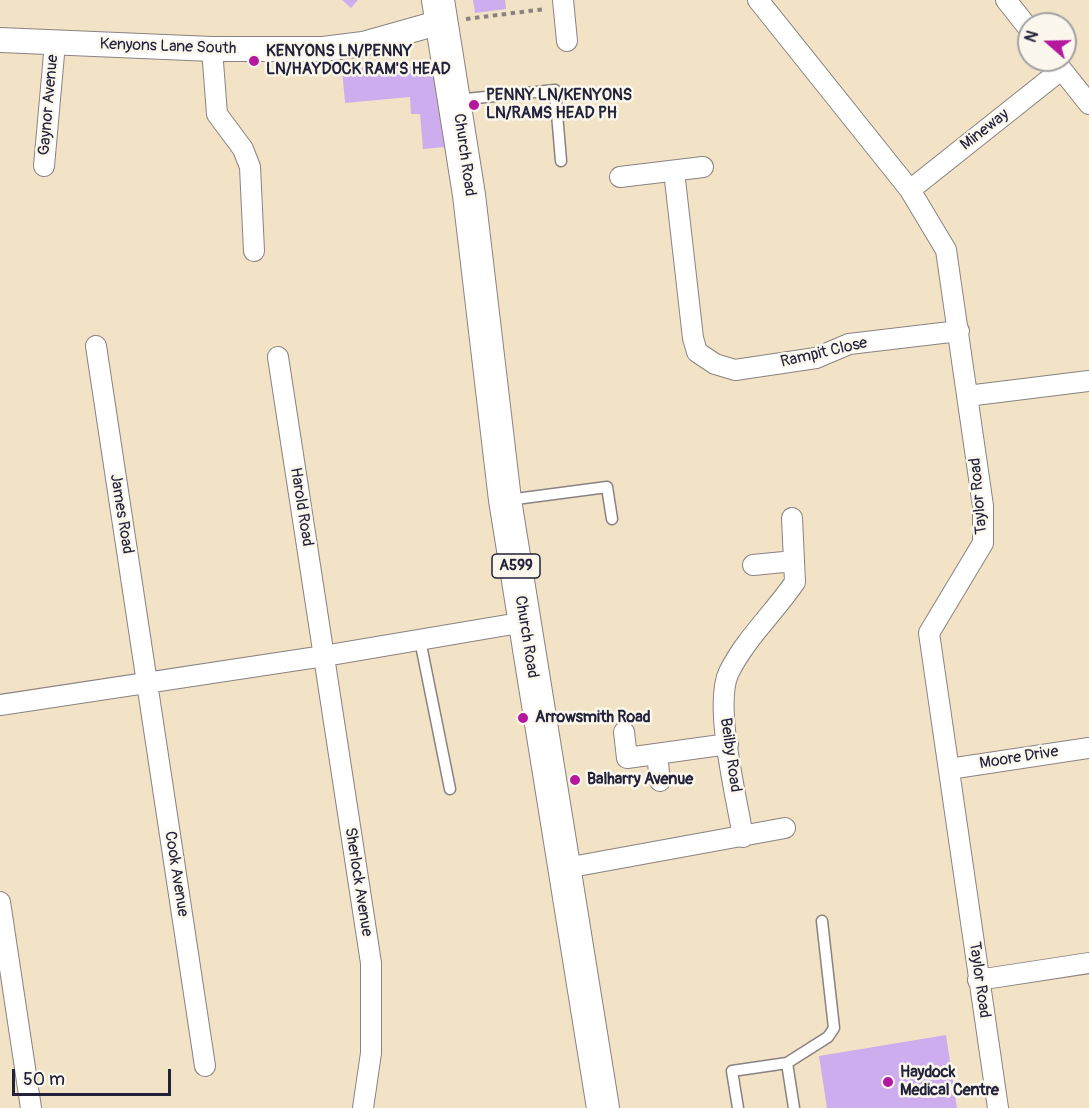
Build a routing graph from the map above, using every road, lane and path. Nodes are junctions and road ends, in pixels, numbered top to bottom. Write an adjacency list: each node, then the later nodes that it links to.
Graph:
1 (758, 0): 19 (street, Taylor Road)
2 (1006, 0): 5 (street)
3 (563, 4): 4 (path); 7 (street)
4 (440, 11): 9 (street, Kenyons Lane South); 12 (main road, Church Road / A599)
5 (1017, 14)
6 (0, 40): 8 (street, Kenyons Lane South)
7 (567, 42)
8 (55, 43): 9 (street, Kenyons Lane South); 15 (street, Gaynor Avenue)
9 (212, 50): 20 (street)
10 (1050, 72): 19 (street, Mineway)
11 (1064, 72): 13 (street)
12 (456, 100): 14 (lane); 26 (main road, Church Road / A599)
13 (1089, 104)
14 (561, 161)
15 (44, 166)
16 (703, 167): 17 (street)
17 (674, 171): 18 (street); 21 (street, Rampit Close)
18 (620, 177)
19 (910, 190): 21 (street, Taylor Road)
20 (255, 252)
21 (959, 331): 25 (street, Taylor Road)
22 (96, 346): 34 (street, James Road)
23 (278, 357): 33 (street, Harold Road)
24 (1089, 381): 25 (street)
25 (967, 396): 40 (street, Taylor Road)
26 (505, 500): 28 (lane); 31 (main road, Church Road / A599)
27 (792, 518): 29 (street)
28 (612, 519)
29 (794, 561): 30 (street); 37 (street, Beilby Road)
30 (753, 565)
31 (525, 622): 32 (street); 45 (main road, Church Road / A599)
32 (420, 640): 33 (street); 42 (lane)
33 (324, 656): 34 (street); 54 (street, Sherlock Avenue)
34 (147, 682): 35 (street); 52 (street, Cook Avenue)
35 (0, 705)
36 (624, 732): 39 (street)
37 (728, 744): 39 (street); 44 (street, Beilby Road)
38 (1089, 748): 40 (street, Moore Drive)
39 (657, 754): 41 (street)
40 (949, 769): 49 (street, Taylor Road)
41 (660, 781)
42 (450, 789)
43 (785, 828): 44 (street)
44 (743, 837): 45 (street)
45 (566, 868): 55 (main road, Church Road / A599)
46 (0, 902): 50 (street)
47 (822, 921): 51 (lane)
48 (1089, 963): 49 (street)
49 (978, 980): 58 (street, Taylor Road)
50 (7, 997): 53 (street)
51 (787, 1063): 56 (lane); 57 (lane)
52 (205, 1066)
53 (31, 1108)
54 (363, 1108)
55 (603, 1108)
56 (738, 1108)
57 (794, 1108)
58 (998, 1108)

